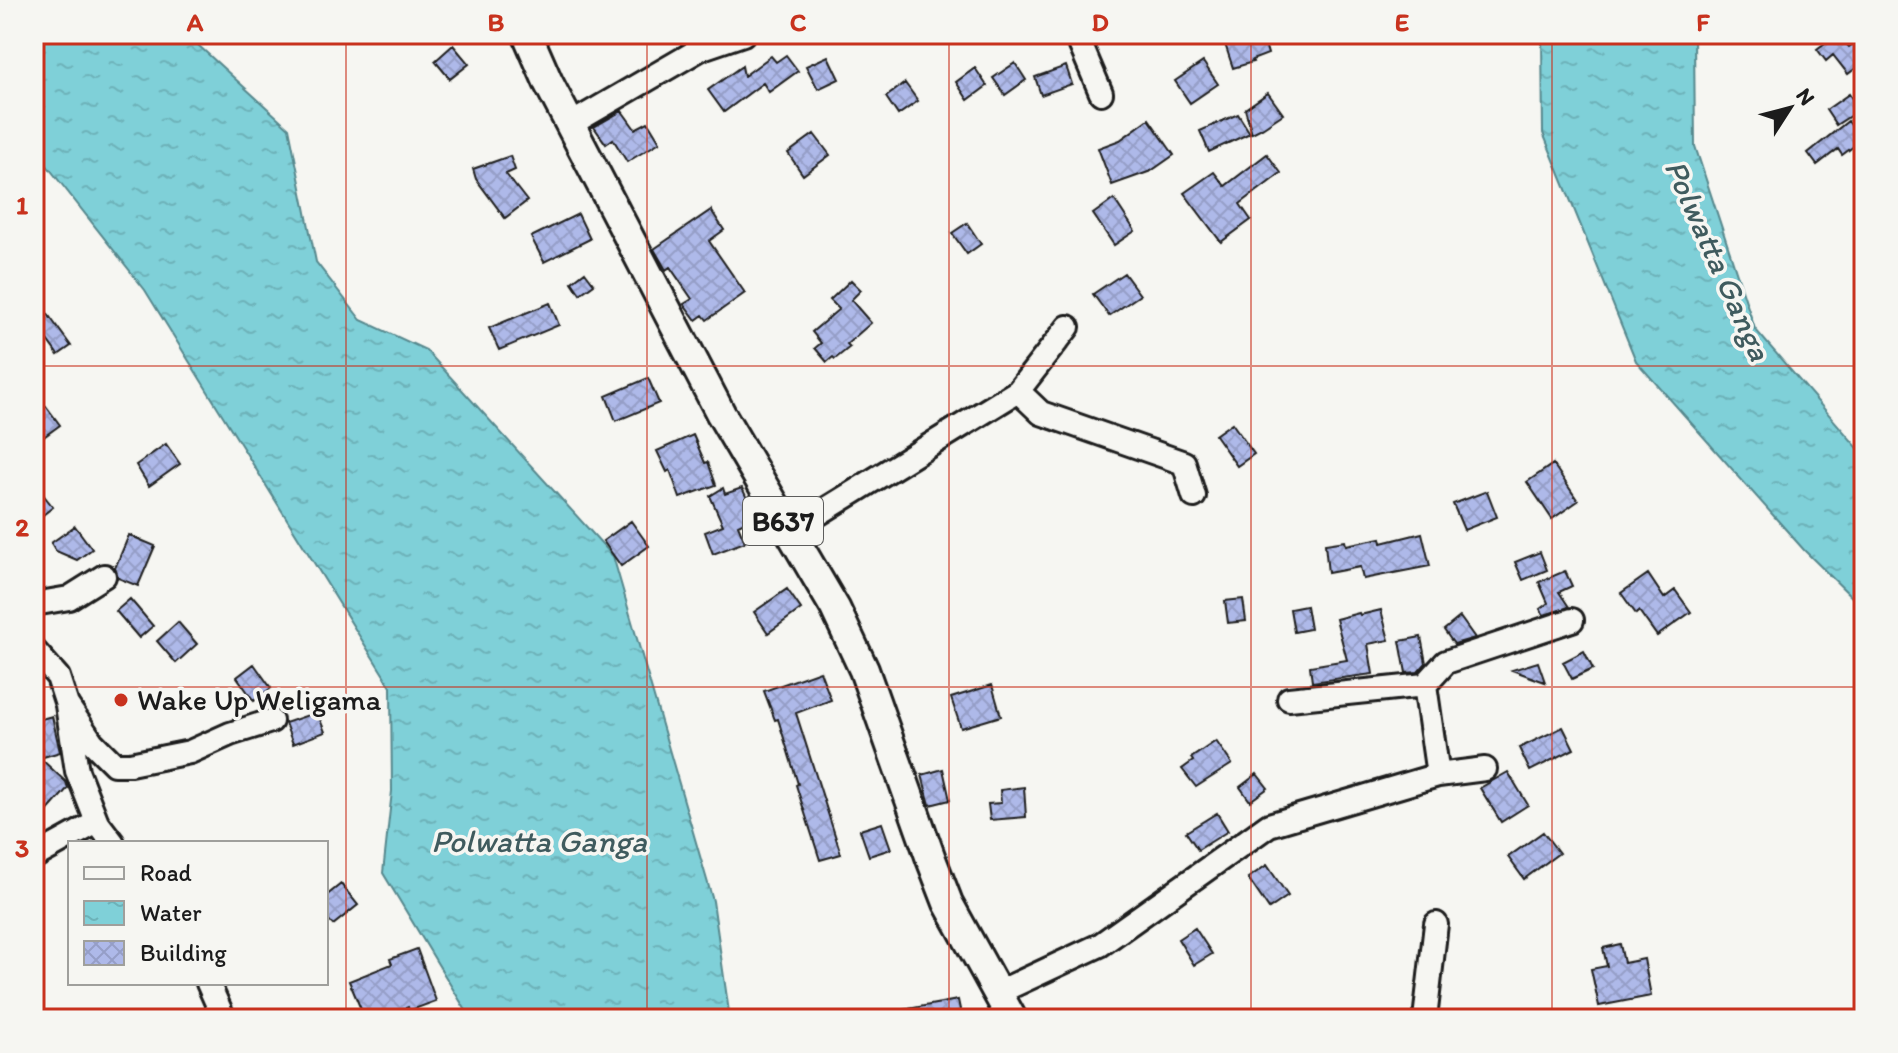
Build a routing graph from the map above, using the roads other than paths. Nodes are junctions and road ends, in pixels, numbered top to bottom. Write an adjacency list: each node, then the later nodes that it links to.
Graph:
1 (527, 34): 5 (main road, B637)
2 (743, 34): 5 (street)
3 (1076, 34): 4 (street)
4 (1101, 93)
5 (571, 124): 9 (main road, B637)
6 (1068, 327): 7 (street)
7 (1018, 391): 8 (street); 9 (street)
8 (1194, 496)
9 (789, 532): 25 (main road, B637)
10 (104, 576): 11 (street)
11 (34, 604)
12 (1572, 620): 14 (street)
13 (34, 650): 16 (street)
14 (1425, 685): 15 (street); 19 (street)
15 (1289, 699)
16 (67, 705): 17 (street); 20 (street)
17 (271, 721)
18 (1485, 769): 19 (street)
19 (1438, 775): 25 (street)
20 (97, 822): 21 (street); 22 (street)
21 (111, 841)
22 (34, 857)
23 (1436, 924): 28 (street)
24 (209, 985): 26 (street)
25 (999, 992): 27 (main road, B637)
26 (224, 1019)
27 (1012, 1019)
28 (1425, 1019)

